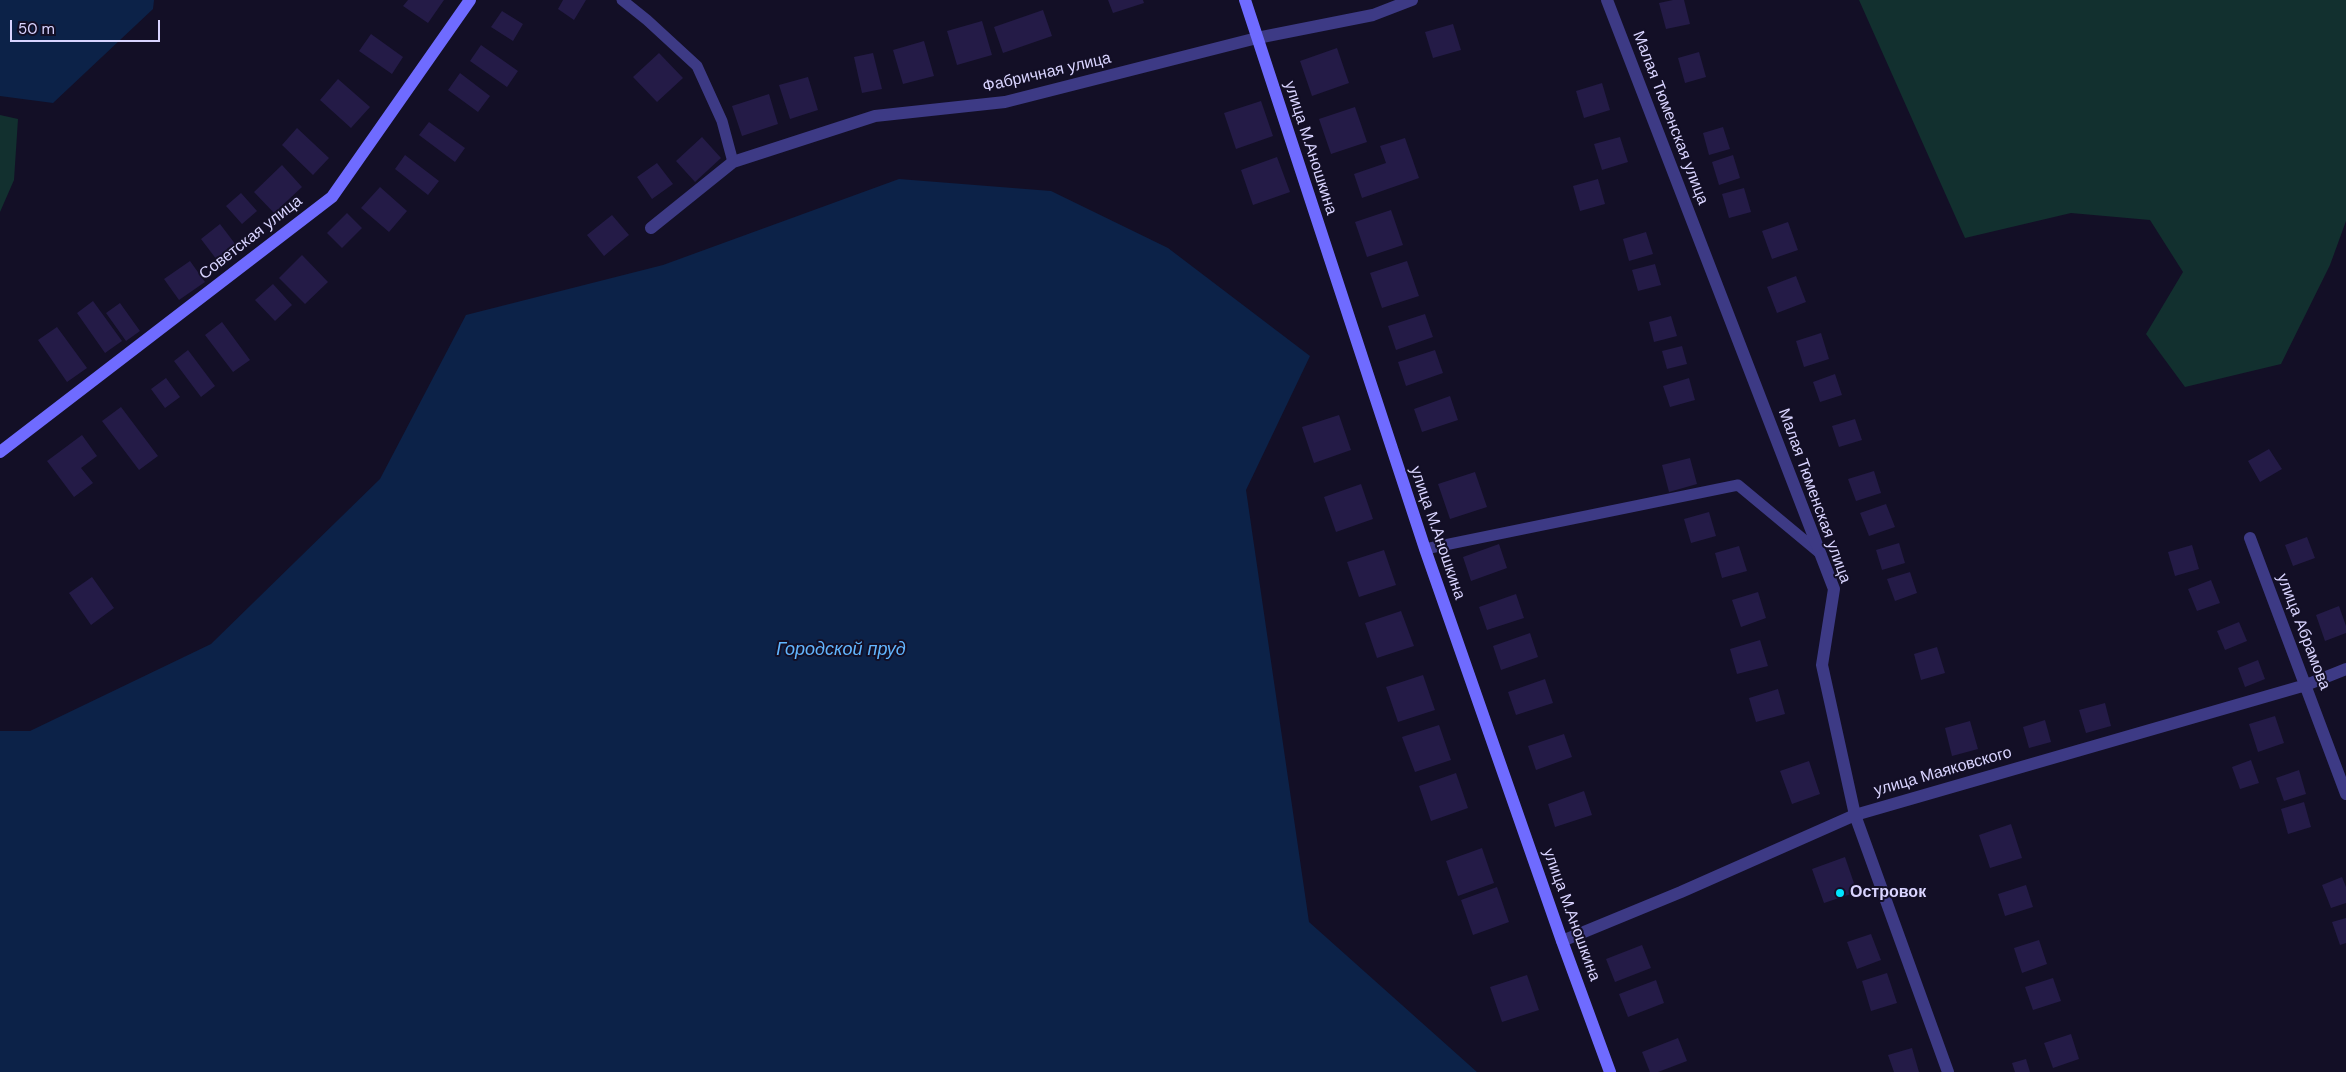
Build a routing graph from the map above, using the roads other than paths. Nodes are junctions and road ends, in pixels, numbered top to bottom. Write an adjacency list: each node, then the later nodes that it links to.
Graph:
1 (470, 0): 9 (street, Советская улица)
2 (622, 0): 7 (lane)
3 (1245, 0): 6 (street, улица М.Аношкина)
4 (1412, 0): 6 (street, Фабричная улица)
5 (1607, 0): 12 (street, Малая Тюменская улица)
6 (1257, 38): 7 (street, Фабричная улица); 11 (street, улица М.Аношкина)
7 (733, 162): 8 (street, Фабричная улица)
8 (652, 228)
9 (0, 452)
10 (2250, 538): 14 (street, улица Абрамова)
11 (1425, 550): 12 (lane); 17 (street, улица М.Аношкина)
12 (1820, 554): 16 (street, Малая Тюменская улица)
13 (2346, 669): 14 (street, улица Маяковского)
14 (2306, 685): 15 (street, улица Абрамова); 16 (street, улица Маяковского)
15 (2346, 794)
16 (1855, 815): 17 (street, улица Маяковского); 19 (street, Малая Тюменская улица)
17 (1562, 941): 18 (street, улица М.Аношкина)
18 (1610, 1072)
19 (1948, 1072)

